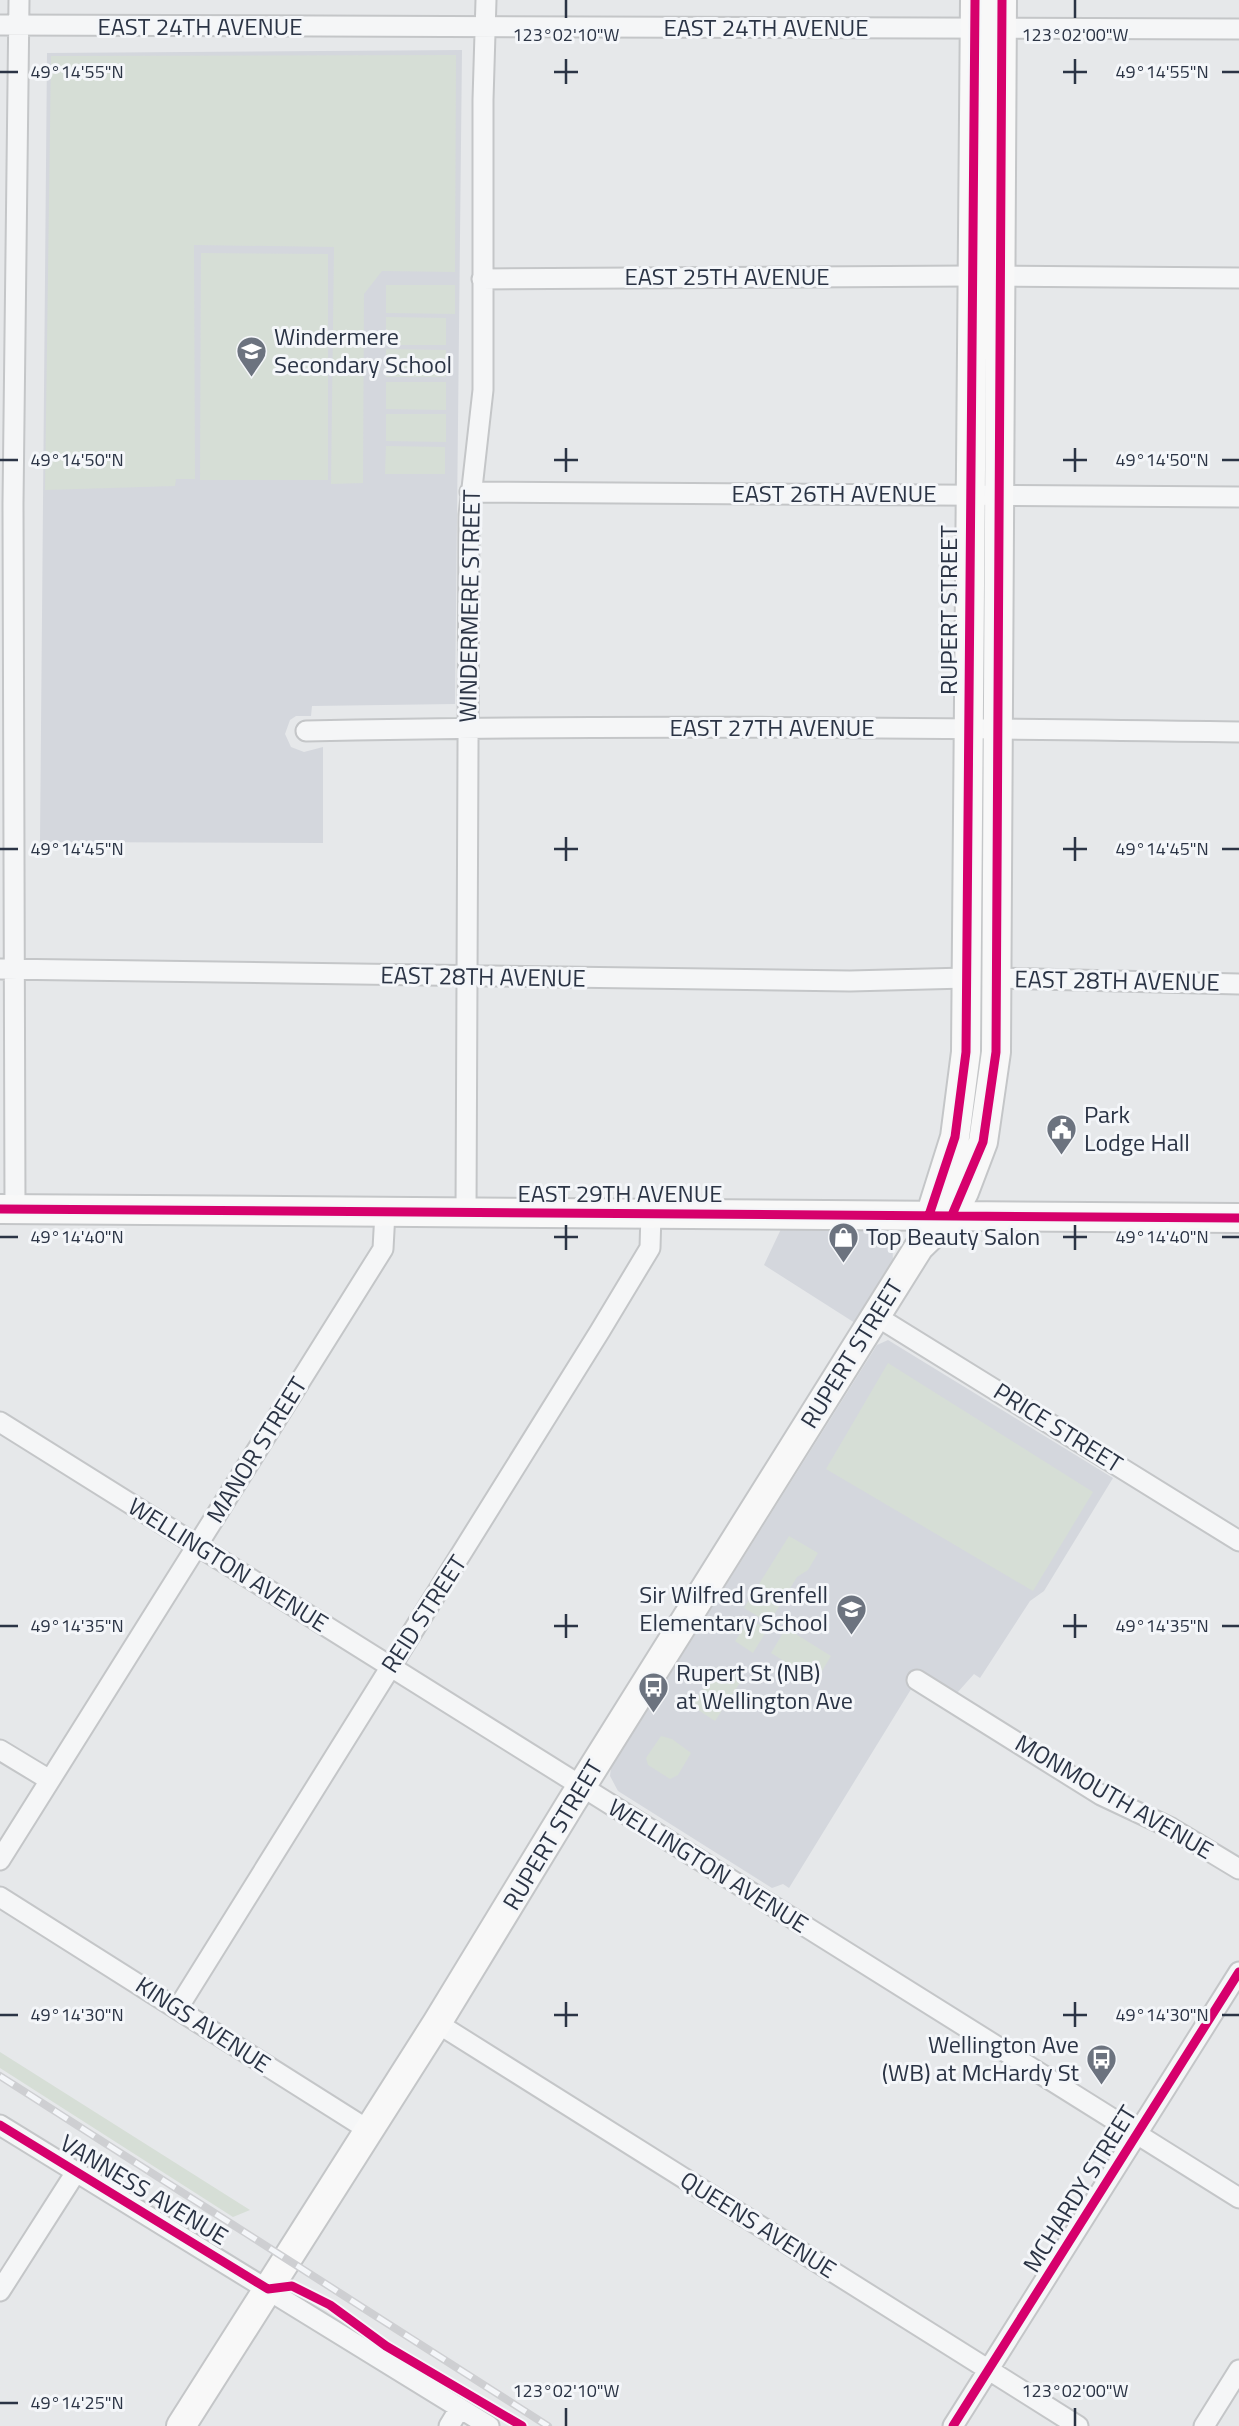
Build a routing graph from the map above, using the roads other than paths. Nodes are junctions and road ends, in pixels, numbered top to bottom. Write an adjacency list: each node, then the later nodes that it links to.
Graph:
1 (19, 0): 4 (street)
2 (486, 0): 5 (street, WINDERMERE STREET)
3 (988, 14): 5 (street, EAST 24TH AVENUE); 6 (street, EAST 24TH AVENUE); 8 (street, RUPERT STREET); 9 (street, RUPERT STREET)
4 (10, 25): 5 (street, EAST 24TH AVENUE); 7 (street)
5 (486, 29): 11 (street, WINDERMERE STREET)
6 (1239, 29)
7 (8, 275): 16 (street)
8 (971, 276): 11 (street, EAST 25TH AVENUE); 13 (street, RUPERT STREET)
9 (1001, 276): 10 (street); 14 (street, RUPERT STREET)
10 (1239, 278)
11 (482, 279): 12 (street, WINDERMERE STREET)
12 (470, 492): 13 (street, EAST 26TH AVENUE); 17 (street, WINDERMERE STREET)
13 (969, 494): 14 (street, EAST 26TH AVENUE); 18 (street, RUPERT STREET)
14 (1001, 494): 15 (street, EAST 26TH AVENUE); 19 (street, RUPERT STREET)
15 (1239, 497)
16 (7, 504): 22 (street)
17 (467, 727): 18 (street, EAST 27TH AVENUE); 20 (street, EAST 27TH AVENUE); 24 (street, WINDERMERE STREET)
18 (968, 728): 19 (street, EAST 27TH AVENUE); 25 (street, RUPERT STREET)
19 (998, 728): 21 (street, EAST 27TH AVENUE); 26 (street, RUPERT STREET)
20 (306, 731)
21 (1239, 732)
22 (8, 737): 23 (street)
23 (8, 969): 24 (street, EAST 28TH AVENUE); 28 (street)
24 (467, 977): 25 (street, EAST 28TH AVENUE); 30 (street, WINDERMERE STREET)
25 (966, 978): 32 (street, RUPERT STREET)
26 (996, 978): 27 (street, EAST 28TH AVENUE); 32 (street, RUPERT STREET)
27 (1239, 984)
28 (8, 1209): 29 (street, EAST 29TH AVENUE)
29 (385, 1212): 30 (street, EAST 29TH AVENUE); 37 (street, MANOR STREET)
30 (466, 1212): 31 (street, EAST 29TH AVENUE)
31 (651, 1213): 32 (street, EAST 29TH AVENUE); 38 (street, REID STREET)
32 (940, 1215): 33 (street, EAST 29TH AVENUE); 34 (street, RUPERT STREET)
33 (1239, 1218)
34 (876, 1315): 36 (street, PRICE STREET); 42 (street, RUPERT STREET)
35 (0, 1422): 37 (street, WELLINGTON AVENUE)
36 (1239, 1541)
37 (197, 1546): 38 (street, WELLINGTON AVENUE); 41 (street, MANOR STREET)
38 (390, 1666): 42 (street, WELLINGTON AVENUE); 47 (street, REID STREET)
39 (917, 1680): 44 (street, MONMOUTH AVENUE)
40 (0, 1750): 41 (street)
41 (48, 1779): 43 (street, MANOR STREET)
42 (581, 1787): 48 (street, RUPERT STREET); 51 (street, WELLINGTON AVENUE)
43 (0, 1860)
44 (1239, 1869)
45 (0, 1897): 47 (street, KINGS AVENUE)
46 (1239, 1972): 51 (street, MCHARDY STREET)
47 (178, 2008): 50 (street, KINGS AVENUE)
48 (438, 2023): 50 (street, RUPERT STREET); 56 (street, QUEENS AVENUE)
49 (0, 2125): 52 (street, VANNESS AVENUE)
50 (370, 2131): 54 (street, RUPERT STREET)
51 (1137, 2134): 53 (street, WELLINGTON AVENUE); 56 (street, MCHARDY STREET)
52 (76, 2172): 54 (street, VANNESS AVENUE); 55 (street)
53 (1239, 2198)
54 (268, 2289): 58 (street, VANNESS AVENUE); 59 (street, RUPERT STREET)
55 (0, 2291)
56 (988, 2370): 62 (street, MCHARDY STREET); 63 (street, QUEENS AVENUE)
57 (1239, 2370): 64 (street)
58 (460, 2408): 60 (street); 61 (street, VANNESS AVENUE)
59 (181, 2426)
60 (449, 2426)
61 (489, 2426)
62 (953, 2426)
63 (1078, 2426)
64 (1204, 2426)

